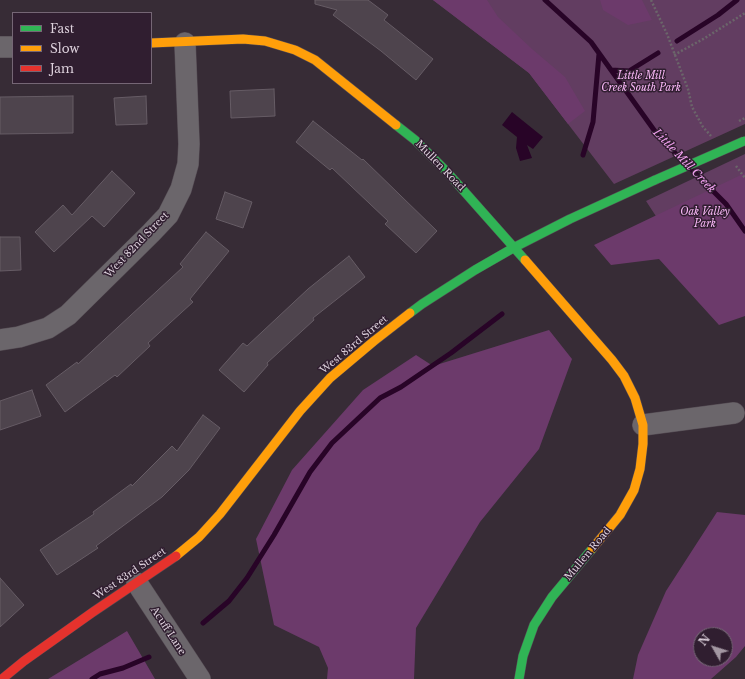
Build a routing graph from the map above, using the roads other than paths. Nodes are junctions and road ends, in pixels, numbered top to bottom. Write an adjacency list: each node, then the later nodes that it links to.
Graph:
1 (185, 43): 2 (street, Mullen Road); 6 (street, Mullen Road); 7 (street, West 82nd Street)
2 (152, 44)
3 (0, 47): 4 (street)
4 (12, 47)
5 (745, 140): 6 (street, West 83rd Street, bridge)
6 (515, 247): 9 (street, Mullen Road); 10 (street, West 83rd Street)
7 (0, 340)
8 (734, 413): 9 (street)
9 (643, 425): 13 (street, Mullen Road)
10 (137, 583): 11 (street, West 83rd Street); 12 (street, Acuff Lane)
11 (2, 679)
12 (200, 679)
13 (519, 679)

